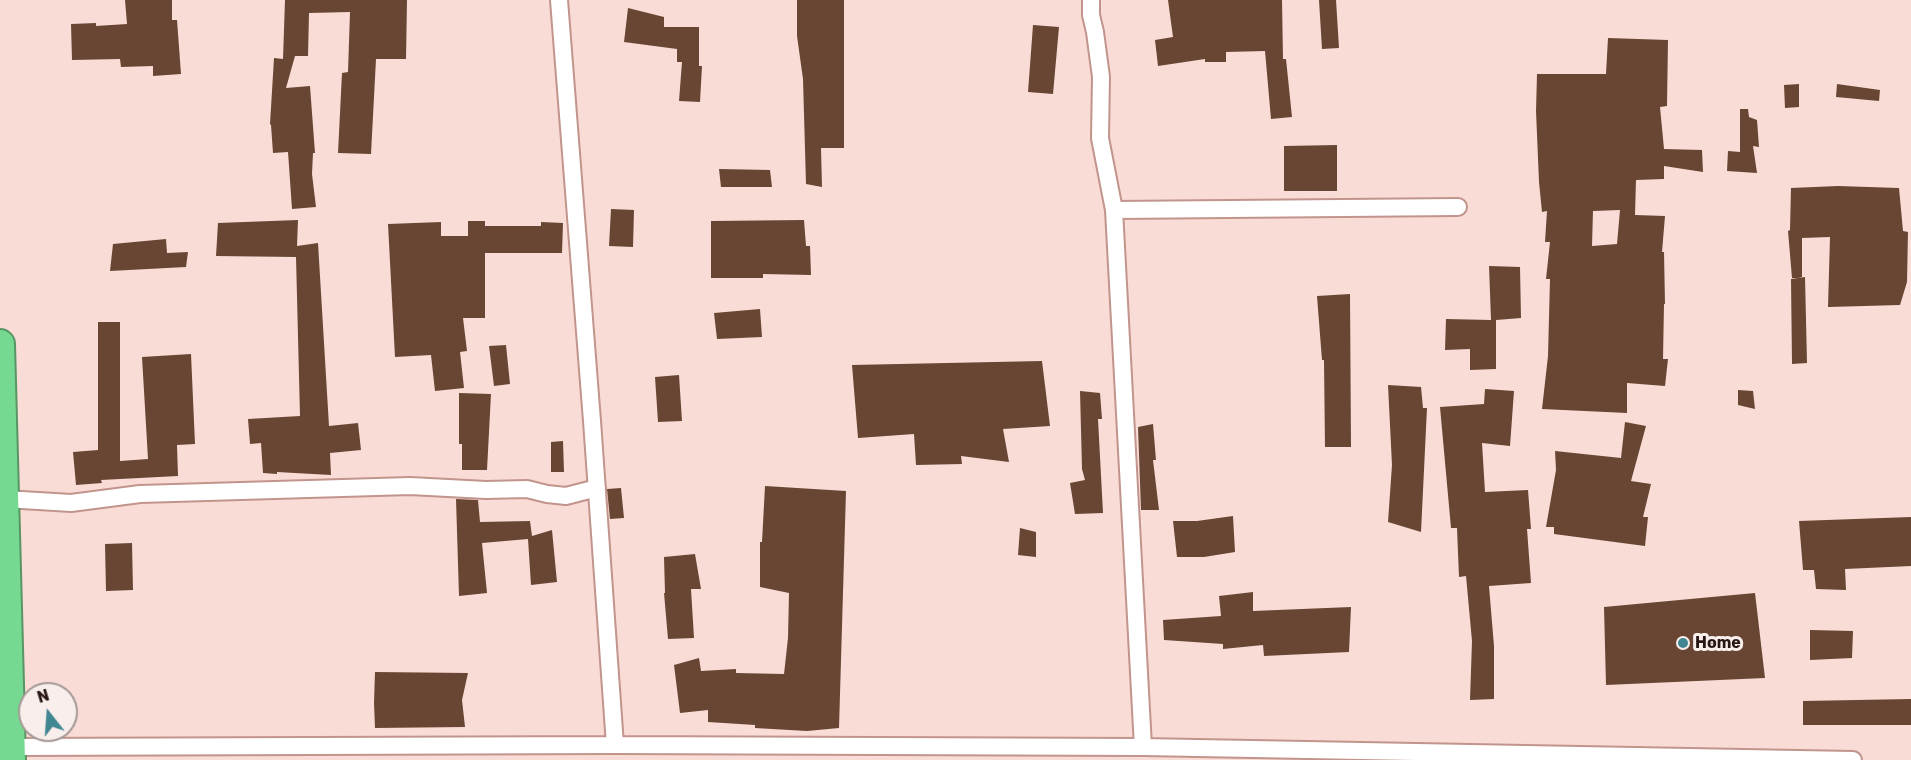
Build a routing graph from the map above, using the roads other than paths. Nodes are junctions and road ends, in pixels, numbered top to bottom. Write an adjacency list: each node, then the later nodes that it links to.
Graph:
1 (559, 0): 6 (street)
2 (1091, 0): 4 (street)
3 (1458, 207): 4 (street)
4 (1113, 210): 11 (street)
5 (0, 347): 7 (highway)
6 (597, 488): 7 (street); 10 (street)
7 (5, 499): 8 (highway)
8 (3, 548): 9 (highway)
9 (5, 717): 12 (highway)
10 (615, 745): 11 (street); 12 (street)
11 (1143, 747): 13 (street)
12 (11, 754)
13 (1853, 760)

